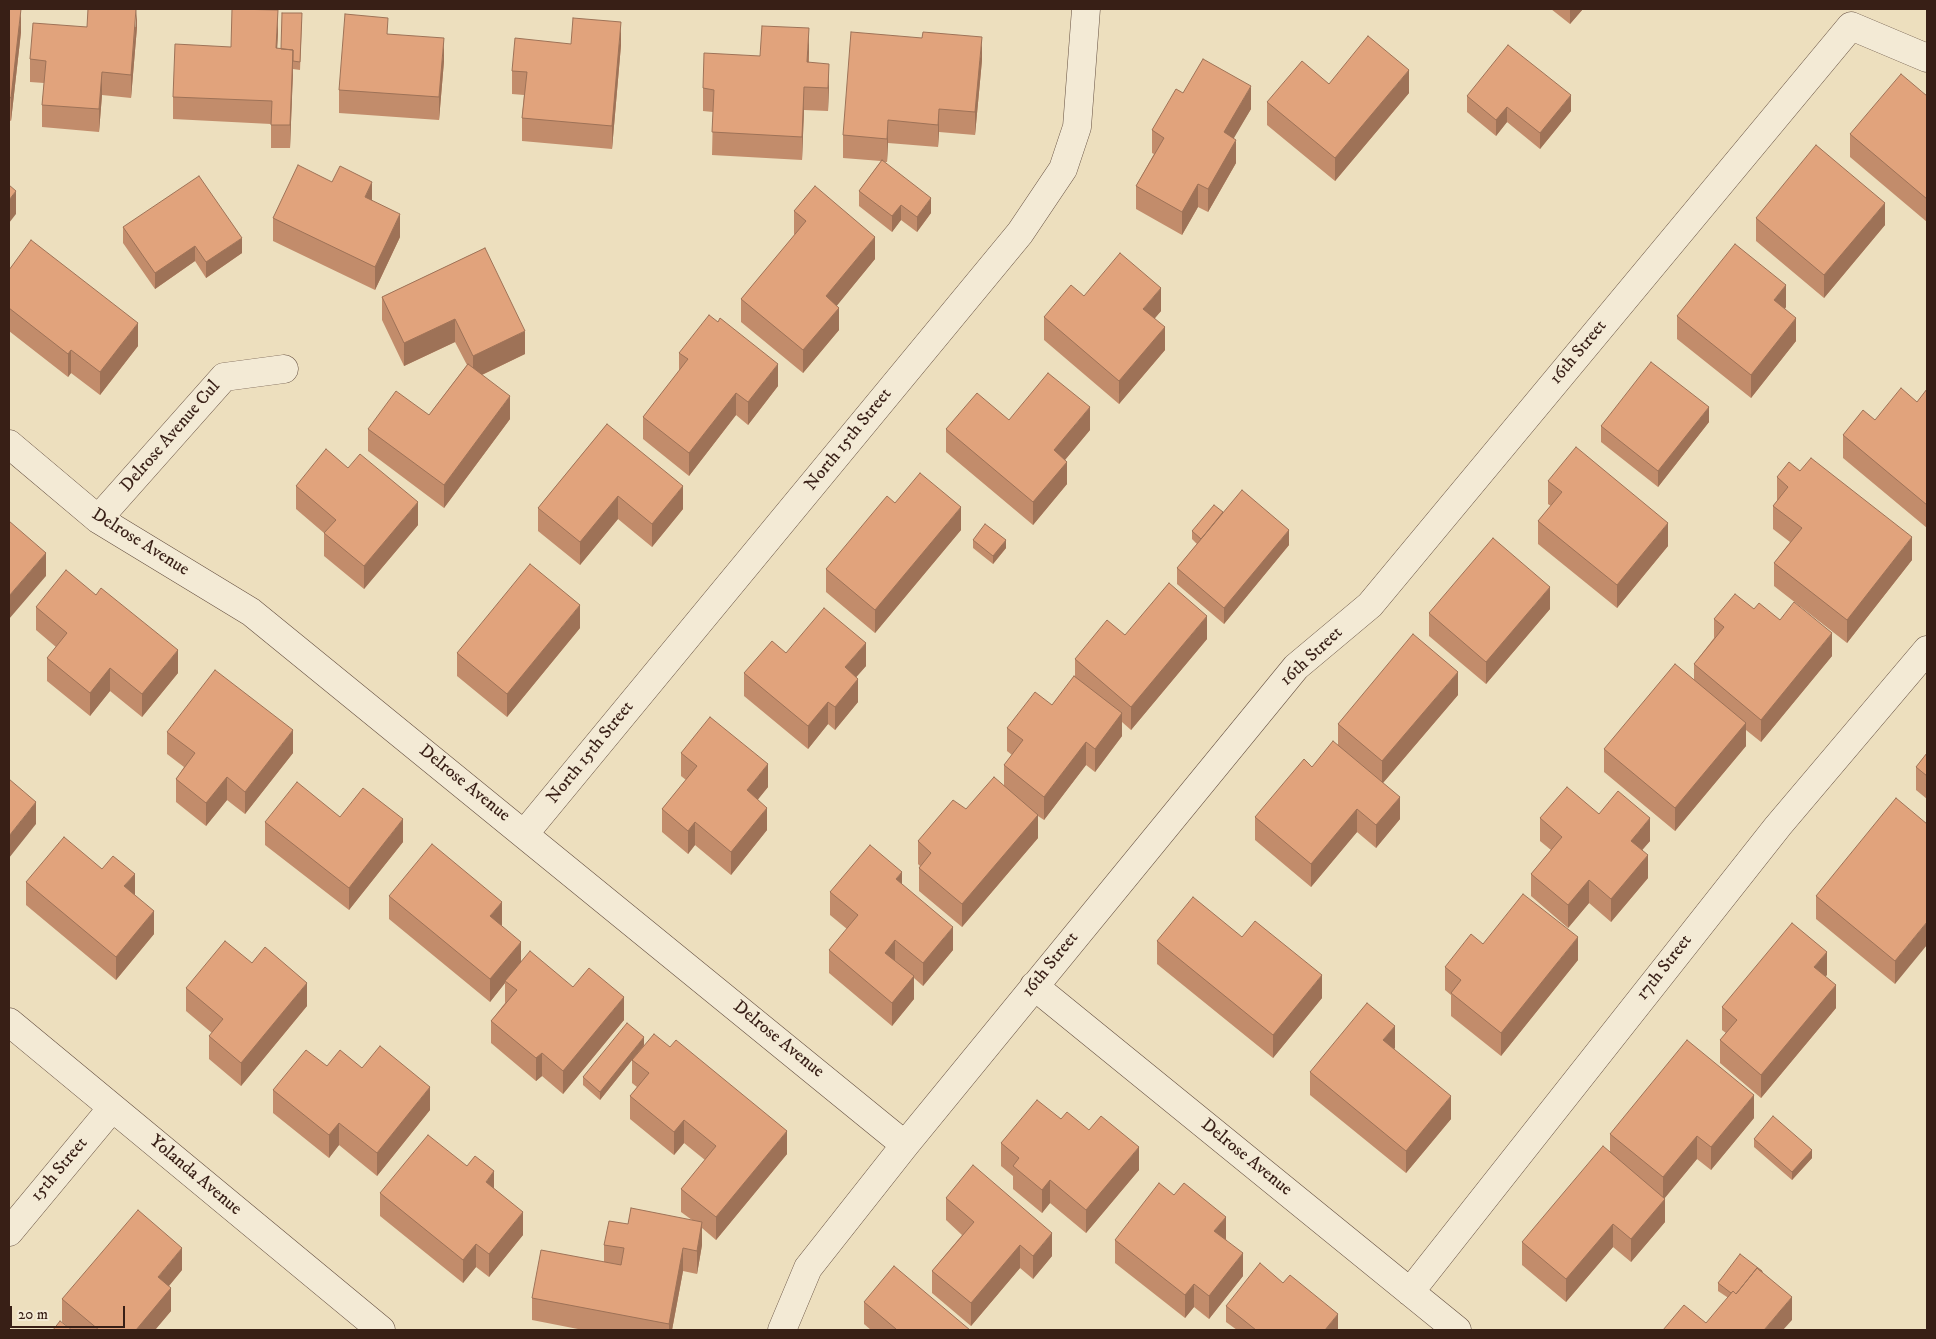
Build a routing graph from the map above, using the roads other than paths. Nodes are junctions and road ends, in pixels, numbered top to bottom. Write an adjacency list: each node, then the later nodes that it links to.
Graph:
1 (1086, 9): 7 (street, North 15th Street)
2 (1927, 58): 8 (street, 16th Street)
3 (284, 369): 5 (street, Delrose Avenue Cul)
4 (9, 444): 5 (street, Delrose Avenue)
5 (98, 520): 7 (street, Delrose Avenue)
6 (1927, 650): 13 (street, 17th Street)
7 (525, 833): 11 (street, Delrose Avenue)
8 (1034, 986): 11 (street, 16th Street); 13 (street, Delrose Avenue)
9 (9, 1022): 10 (street, Yolanda Avenue)
10 (112, 1108): 12 (street, 15th Street); 14 (street, Yolanda Avenue)
11 (905, 1144): 15 (street, 16th Street)
12 (9, 1232)
13 (1410, 1292): 16 (street, Delrose Avenue)
14 (381, 1330)
15 (782, 1330)
16 (1457, 1330)

